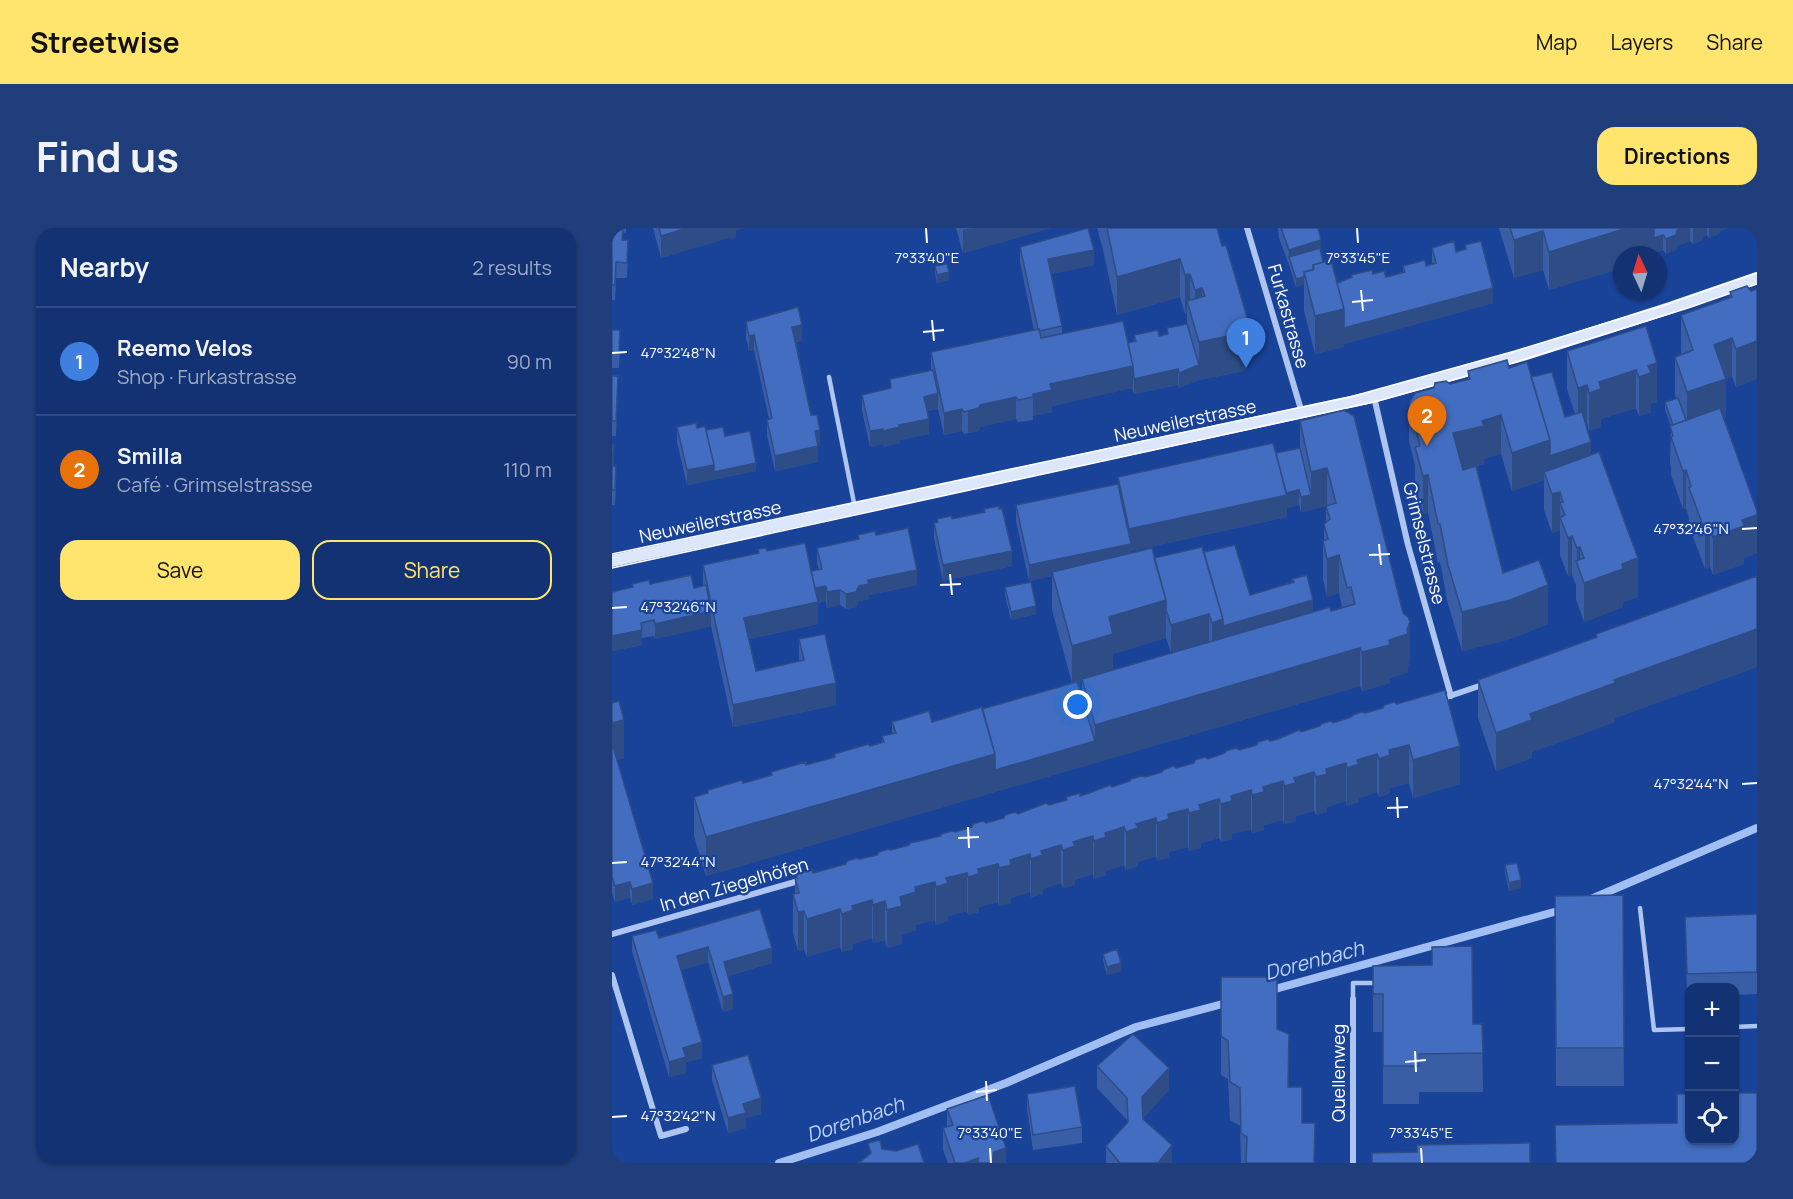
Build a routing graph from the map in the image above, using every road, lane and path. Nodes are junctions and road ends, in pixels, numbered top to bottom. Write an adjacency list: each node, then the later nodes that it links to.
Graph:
1 (1247, 228): 5 (street, Furkastrasse)
2 (1757, 278): 4 (street, Neuweilerstrasse)
3 (829, 377): 6 (lane)
4 (1373, 397): 5 (street, Neuweilerstrasse); 9 (street, Grimselstrasse)
5 (1302, 414): 6 (street, Neuweilerstrasse)
6 (855, 508): 7 (street, Neuweilerstrasse)
7 (612, 561)
8 (1494, 681): 9 (street)
9 (1451, 696): 10 (street)
10 (1439, 700)
11 (810, 878): 13 (street, In den Ziegelhöfen)
12 (1640, 908): 19 (lane)
13 (612, 934)
14 (612, 975): 20 (street)
15 (1387, 983): 16 (lane, Quellenweg)
16 (1353, 999): 21 (street, Quellenweg)
17 (1757, 1026): 18 (lane)
18 (1739, 1027)
19 (1685, 1029)
20 (686, 1130)
21 (1353, 1163)

